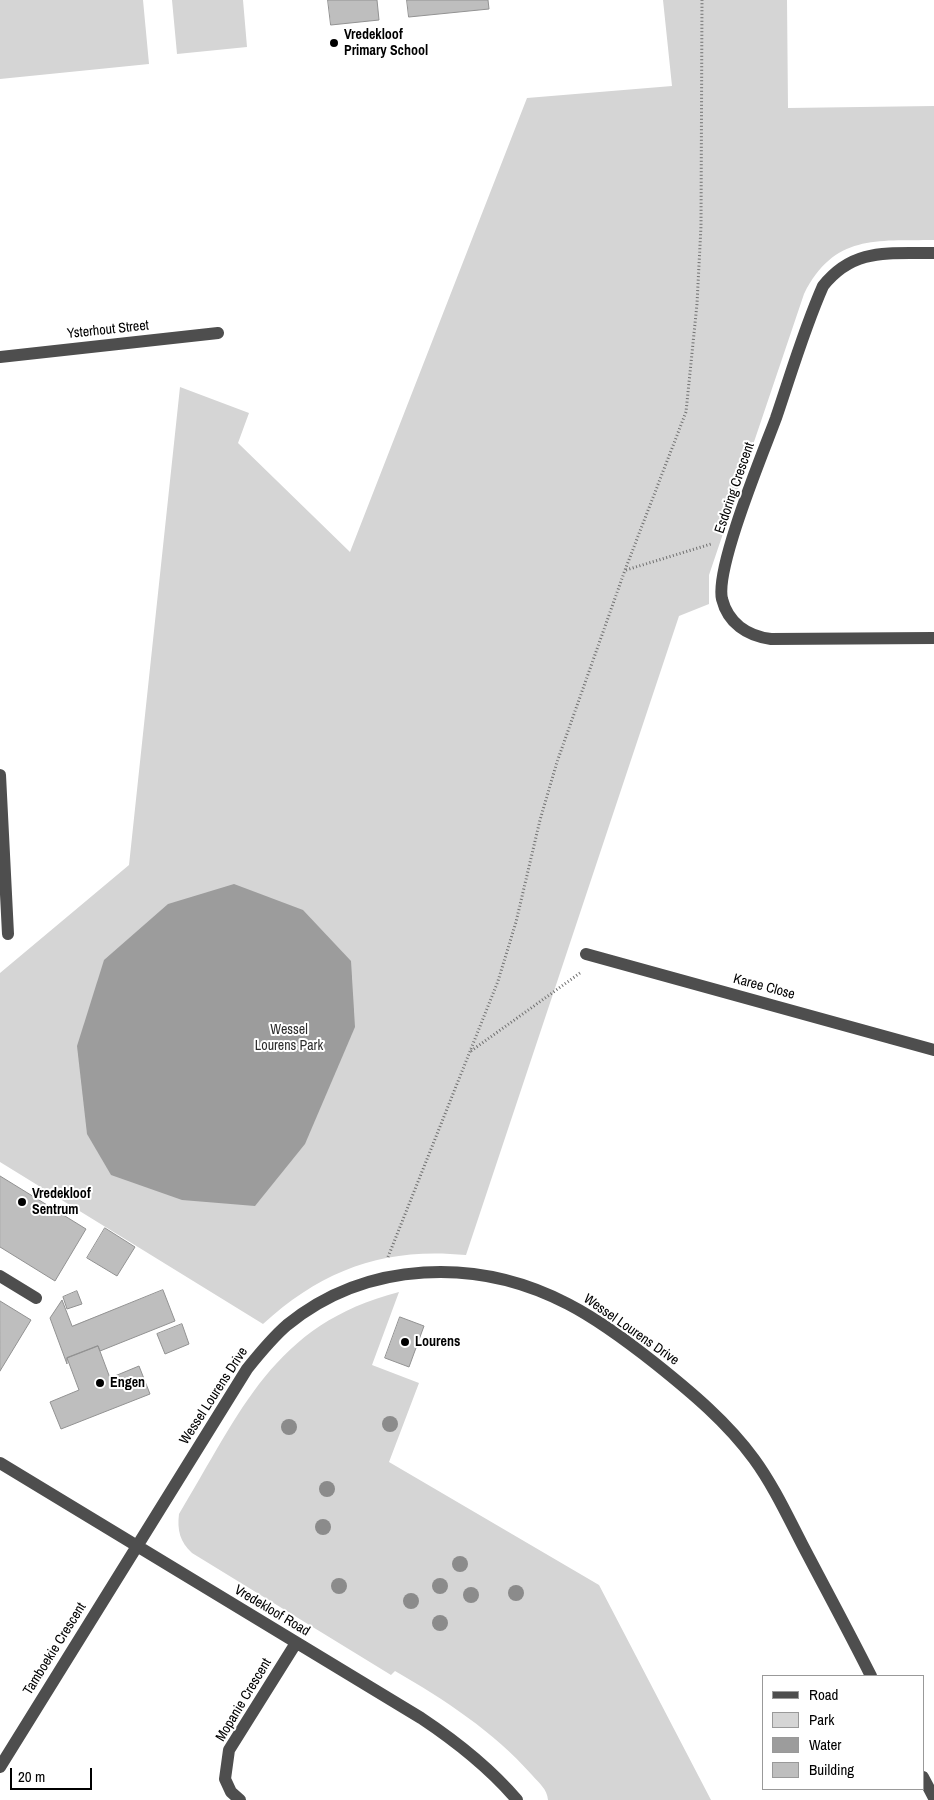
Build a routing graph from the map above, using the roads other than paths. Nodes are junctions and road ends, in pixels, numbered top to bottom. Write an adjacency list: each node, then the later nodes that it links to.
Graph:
1 (934, 253): 4 (street, Esdoring Crescent)
2 (218, 334): 3 (street, Ysterhout Street)
3 (0, 357)
4 (934, 638)
5 (0, 775): 6 (street)
6 (8, 934)
7 (586, 954): 8 (street, Karee Close)
8 (934, 1050)
9 (0, 1276): 10 (street)
10 (36, 1298)
11 (0, 1464): 12 (street, Vredekloof Road)
12 (136, 1547): 13 (street, Vredekloof Road); 14 (street, Wessel Lourens Drive); 15 (street, Tamboekie Crescent)
13 (296, 1643): 18 (street, Mopanie Crescent); 19 (street, Vredekloof Road)
14 (870, 1675)
15 (0, 1767)
16 (924, 1778): 17 (street)
17 (934, 1798)
18 (240, 1800)
19 (517, 1800)

